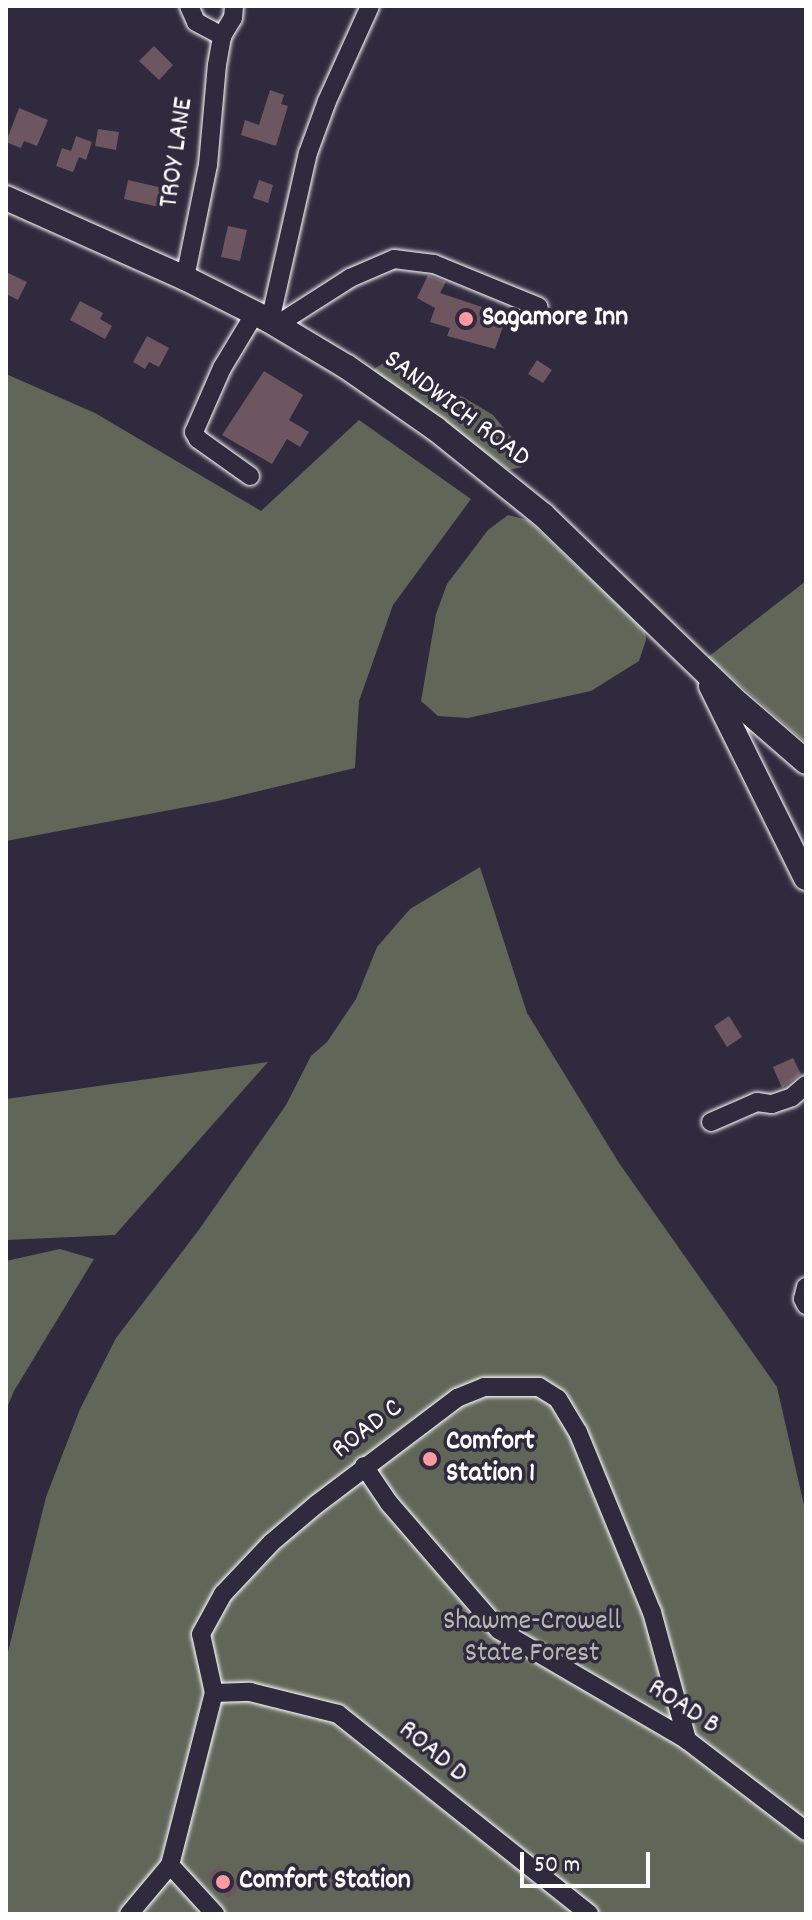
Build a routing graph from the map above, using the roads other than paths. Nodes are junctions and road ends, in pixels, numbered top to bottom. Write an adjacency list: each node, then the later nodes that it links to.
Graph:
1 (189, 6): 4 (street)
2 (234, 6): 4 (street, TROY LANE)
3 (370, 6): 8 (street)
4 (222, 36): 6 (street, TROY LANE)
5 (6, 198): 6 (main road, SANDWICH ROAD)
6 (185, 278): 8 (main road, SANDWICH ROAD)
7 (539, 307): 8 (street)
8 (270, 318): 9 (street); 10 (main road, SANDWICH ROAD)
9 (250, 476)
10 (703, 669): 11 (main road, SANDWICH ROAD); 12 (main road)
11 (806, 762)
12 (806, 878)
13 (806, 1085): 14 (street)
14 (711, 1122)
15 (806, 1287): 16 (street)
16 (806, 1305)
17 (364, 1466): 18 (street, ROAD C); 19 (street, ROAD B); 19 (street, ROAD C)
18 (214, 1693): 21 (street, ROAD C); 24 (street, ROAD D)
19 (687, 1740): 20 (street, ROAD B)
20 (806, 1831)
21 (170, 1865): 22 (street, ROAD C); 23 (street)
22 (129, 1914)
23 (215, 1914)
24 (589, 1914)

